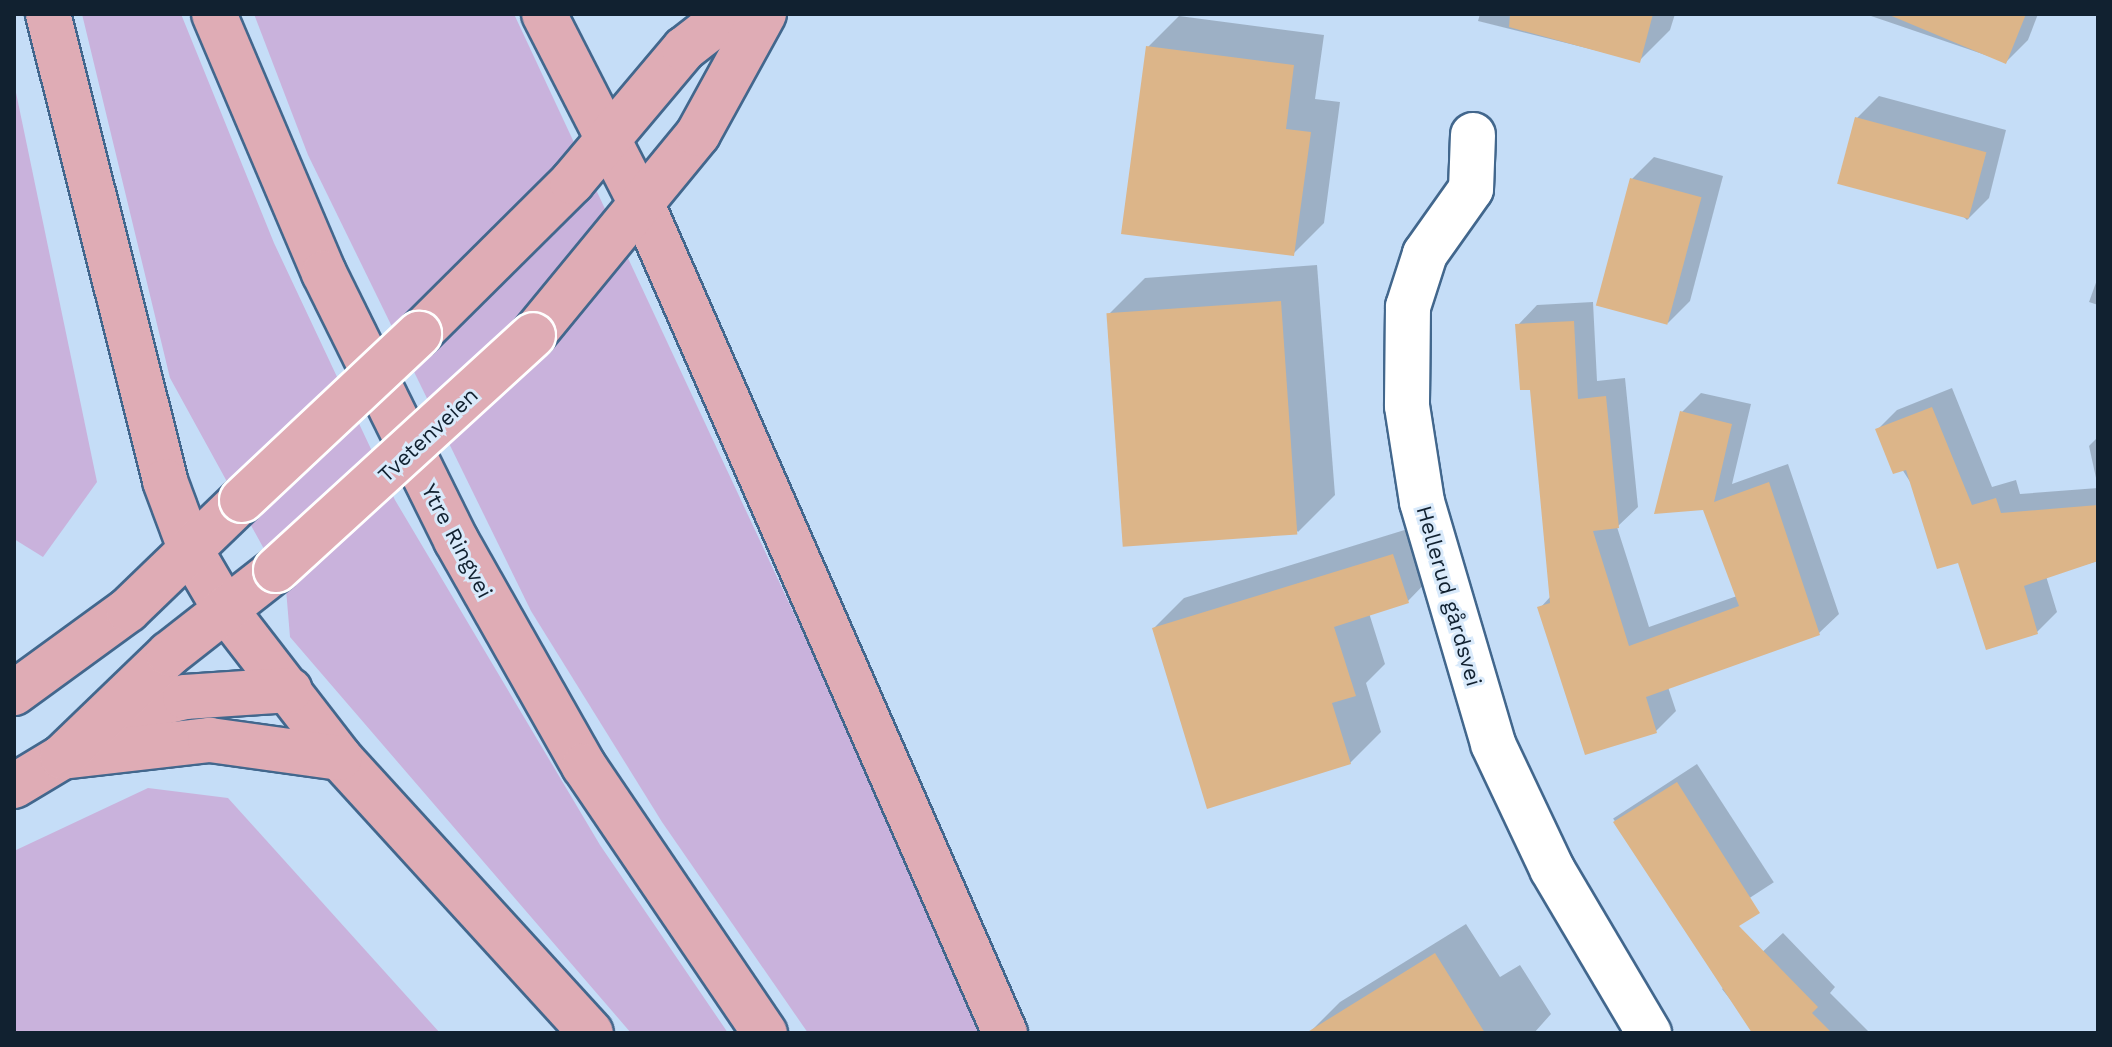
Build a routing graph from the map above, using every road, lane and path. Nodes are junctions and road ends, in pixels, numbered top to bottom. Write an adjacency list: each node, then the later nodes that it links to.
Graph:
1 (48, 14): 9 (main road)
2 (214, 14): 18 (main road, Ytre Ringvei)
3 (544, 14): 7 (main road)
4 (729, 14): 7 (main road)
5 (764, 14): 8 (main road, Tvetenveien)
6 (1473, 135): 20 (street, Hellerud gårdsvei)
7 (607, 137): 8 (main road); 9 (main road, bridge)
8 (644, 209): 10 (main road, Tvetenveien, bridge); 19 (main road)
9 (191, 551): 10 (main road); 12 (main road)
10 (225, 609): 11 (main road); 13 (main road, Tvetenveien)
11 (290, 690): 13 (main road); 15 (main road)
12 (14, 693)
13 (109, 715): 14 (main road, Tvetenveien)
14 (62, 757): 15 (main road); 16 (main road, Tvetenveien)
15 (340, 758): 17 (main road)
16 (14, 786)
17 (591, 1033)
18 (765, 1033)
19 (1005, 1033)
20 (1649, 1033)

